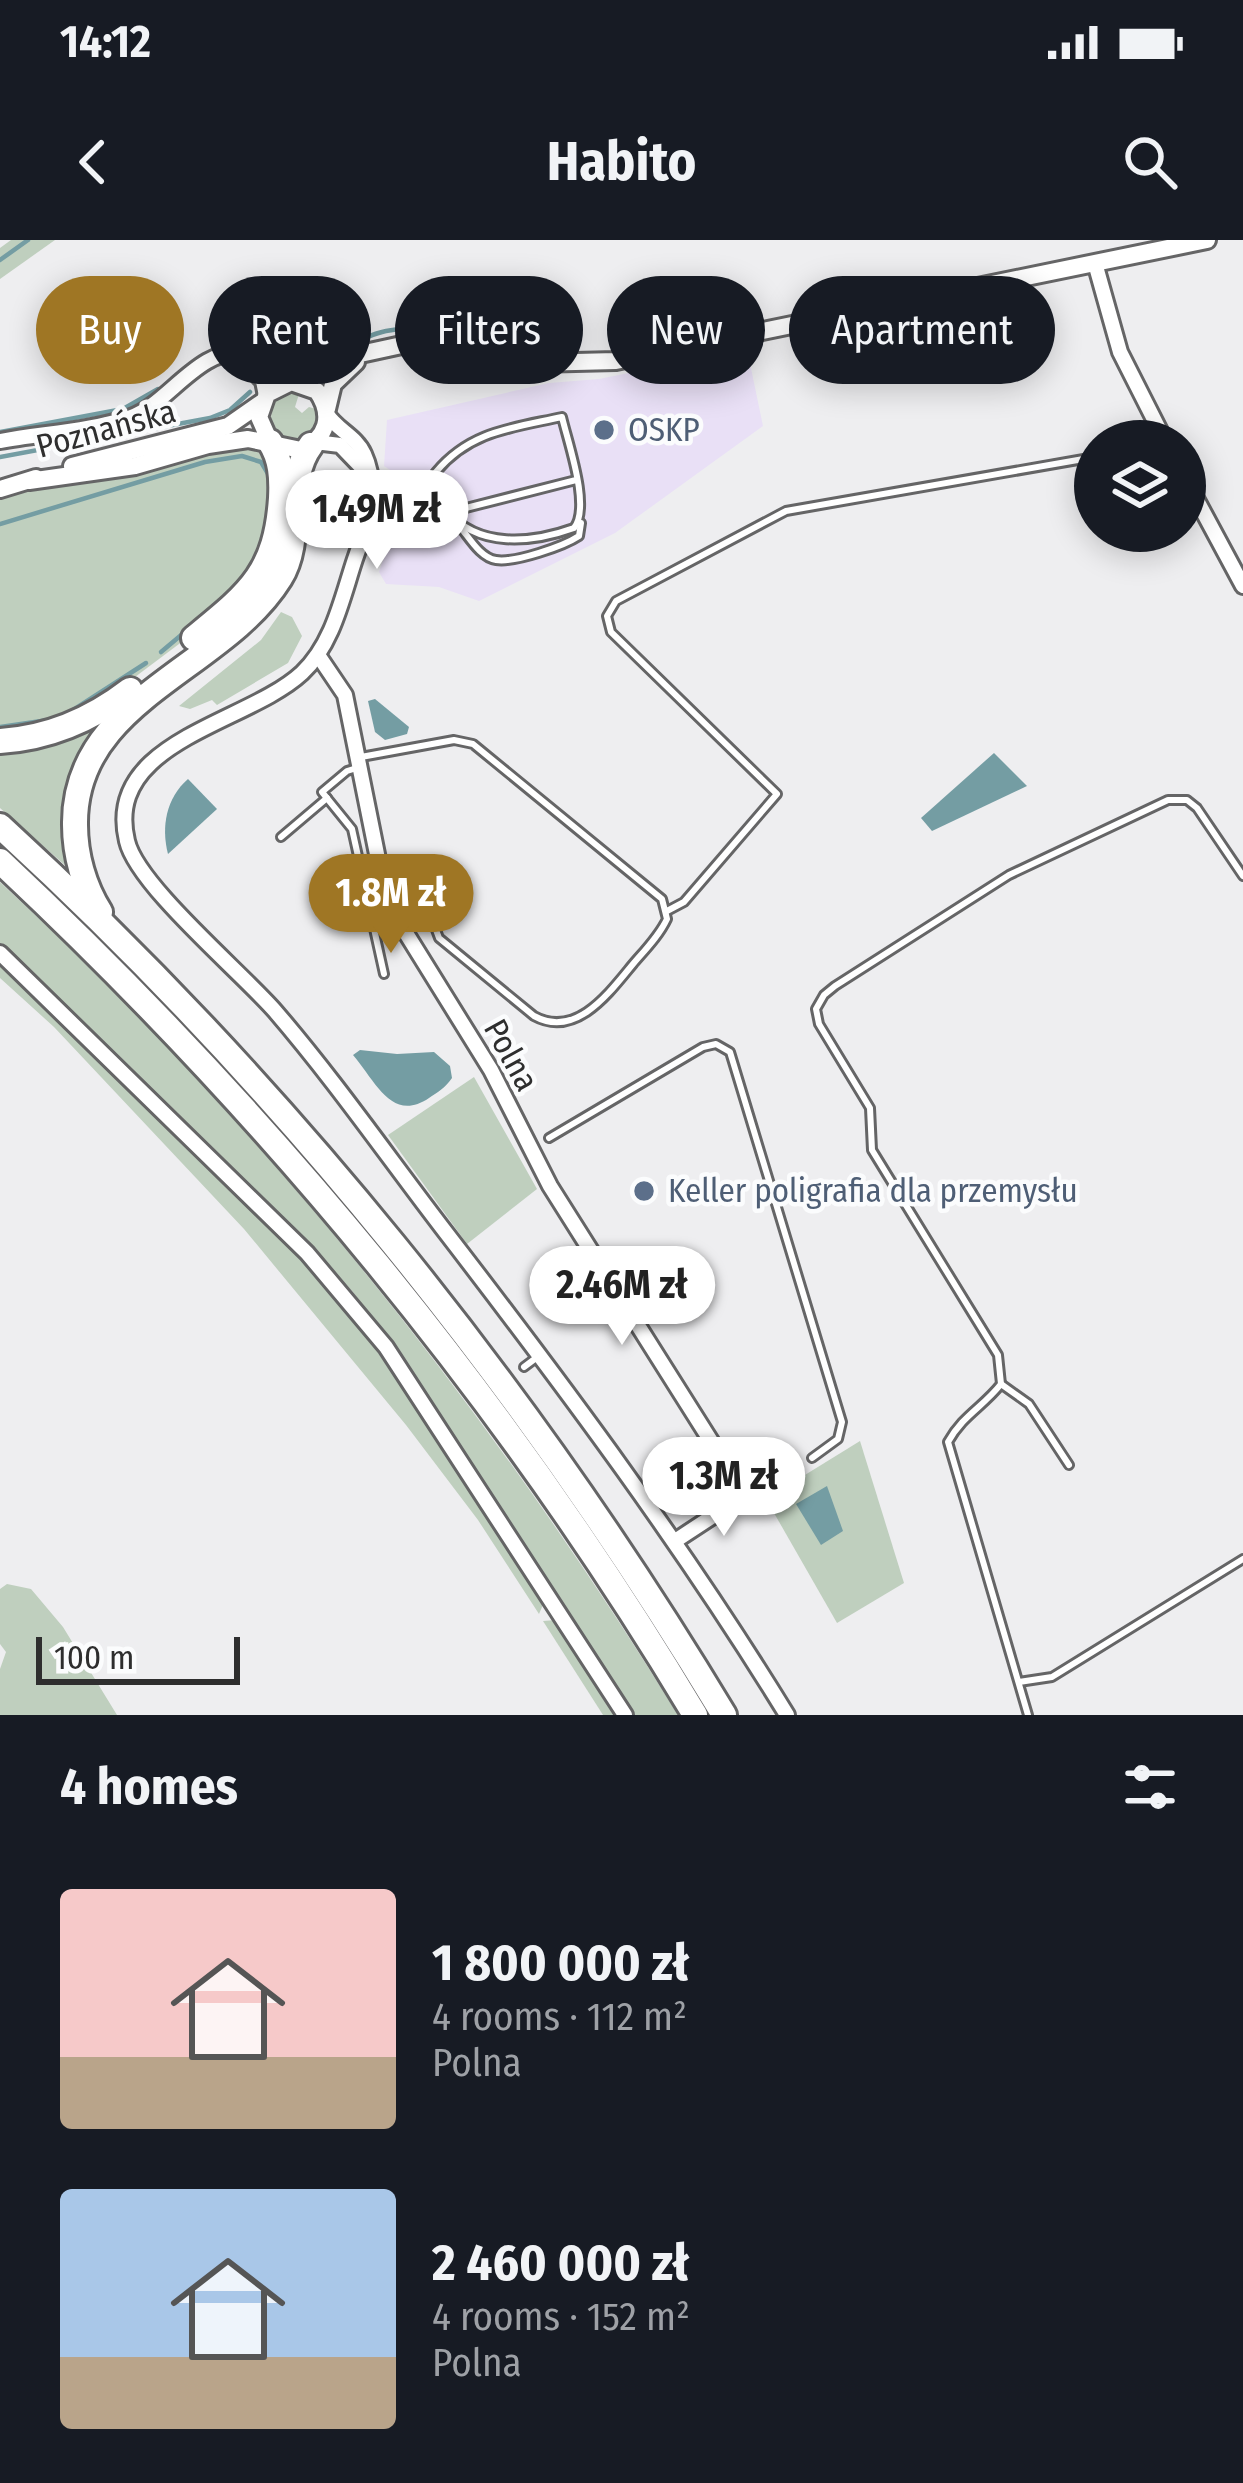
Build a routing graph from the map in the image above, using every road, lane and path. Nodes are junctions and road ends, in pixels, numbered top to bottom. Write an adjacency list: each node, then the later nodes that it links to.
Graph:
1 (1207, 240): 2 (street)
2 (1166, 244): 3 (street)
3 (1095, 263): 4 (street); 12 (street)
4 (371, 352)
5 (208, 361): 13 (street)
6 (265, 384): 10 (street)
7 (288, 384): 10 (street)
8 (301, 384): 11 (street)
9 (333, 384): 11 (street)
10 (264, 399): 14 (street); 19 (street, Poznańska)
11 (327, 413): 15 (street); 17 (street)
12 (1155, 420)
13 (0, 441)
14 (270, 442): 15 (street); 19 (street, Poznańska); 29 (highway)
15 (313, 444): 17 (street); 38 (highway)
16 (1074, 461): 37 (lane)
17 (369, 475): 21 (street)
18 (576, 479): 22 (lane); 23 (lane); 25 (lane)
19 (29, 481): 20 (street, Poznańska)
20 (0, 489)
21 (372, 499): 22 (lane); 28 (street)
22 (422, 501): 23 (lane)
23 (446, 510): 26 (lane)
24 (1206, 517): 27 (street)
25 (581, 519): 26 (lane); 26 (lane)
26 (459, 526)
27 (1243, 586)
28 (318, 656): 30 (street, Polna); 42 (street)
29 (0, 741)
30 (359, 763): 31 (lane); 36 (street, Polna); 37 (lane)
31 (327, 798): 33 (lane); 40 (lane)
32 (0, 826): 38 (highway)
33 (281, 837)
34 (0, 861): 51 (highway)
35 (1243, 877): 44 (lane)
36 (385, 886): 37 (lane); 47 (street, Polna)
37 (667, 911)
38 (131, 952): 52 (highway)
39 (0, 953): 50 (street)
40 (384, 974)
41 (549, 1138): 45 (lane)
42 (541, 1355): 43 (lane); 47 (street)
43 (524, 1367)
44 (1001, 1384): 46 (lane); 49 (lane)
45 (812, 1458)
46 (1069, 1466)
47 (675, 1541): 53 (street)
48 (1243, 1558): 49 (lane)
49 (1018, 1682): 54 (lane)
50 (626, 1715)
51 (695, 1715)
52 (724, 1715)
53 (787, 1715)
54 (1028, 1715)

